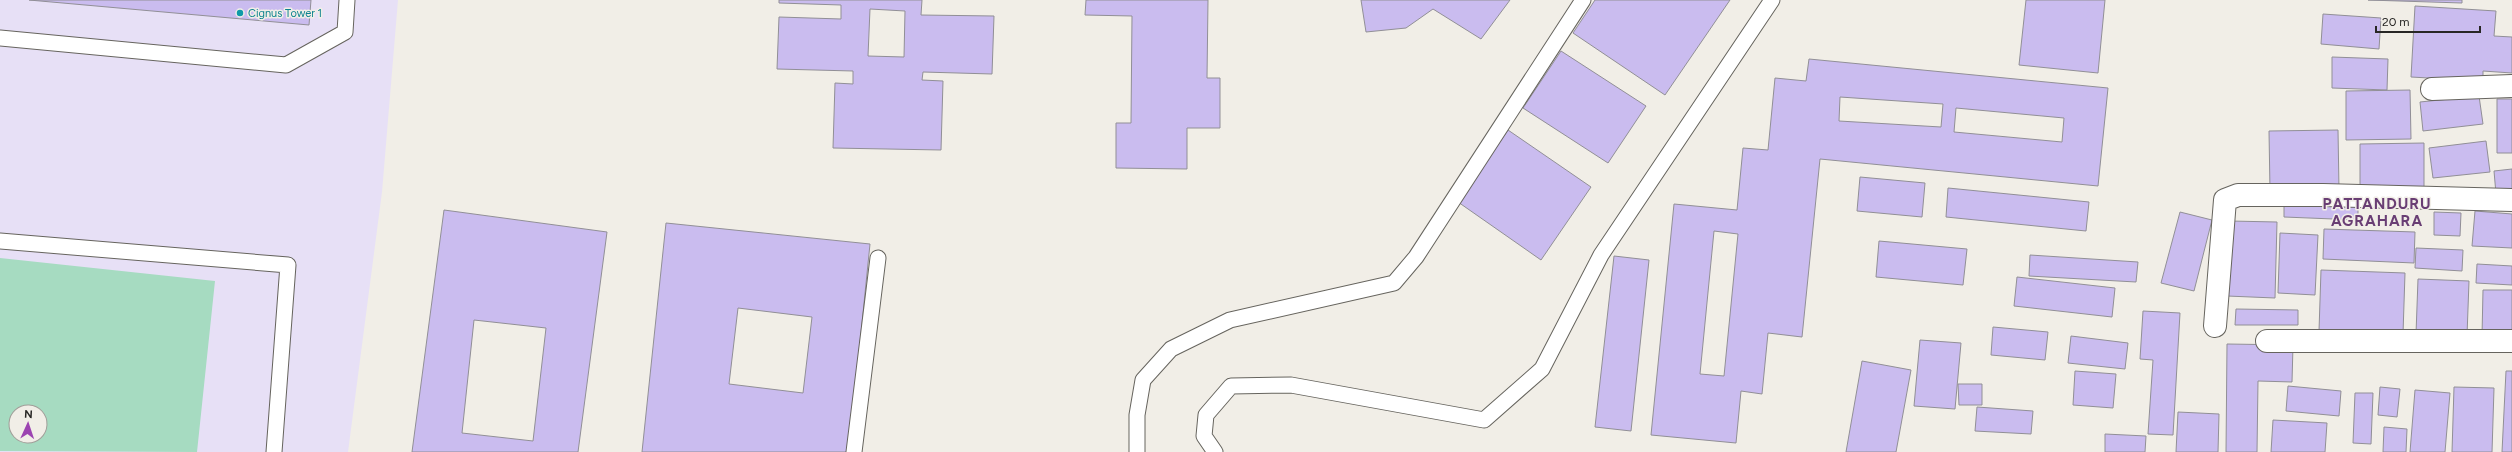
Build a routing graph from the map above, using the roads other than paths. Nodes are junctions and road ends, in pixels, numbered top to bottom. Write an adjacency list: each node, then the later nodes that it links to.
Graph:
1 (347, 0): 4 (lane)
2 (1584, 0): 15 (lane)
3 (1772, 0): 16 (lane)
4 (0, 38)
5 (2512, 86): 6 (street)
6 (2432, 89)
7 (2512, 200): 10 (street)
8 (0, 241): 13 (lane)
9 (878, 258): 14 (lane)
10 (2214, 326)
11 (2267, 341): 12 (street)
12 (2512, 341)
13 (274, 452)
14 (854, 452)
15 (1136, 452)
16 (1215, 452)

